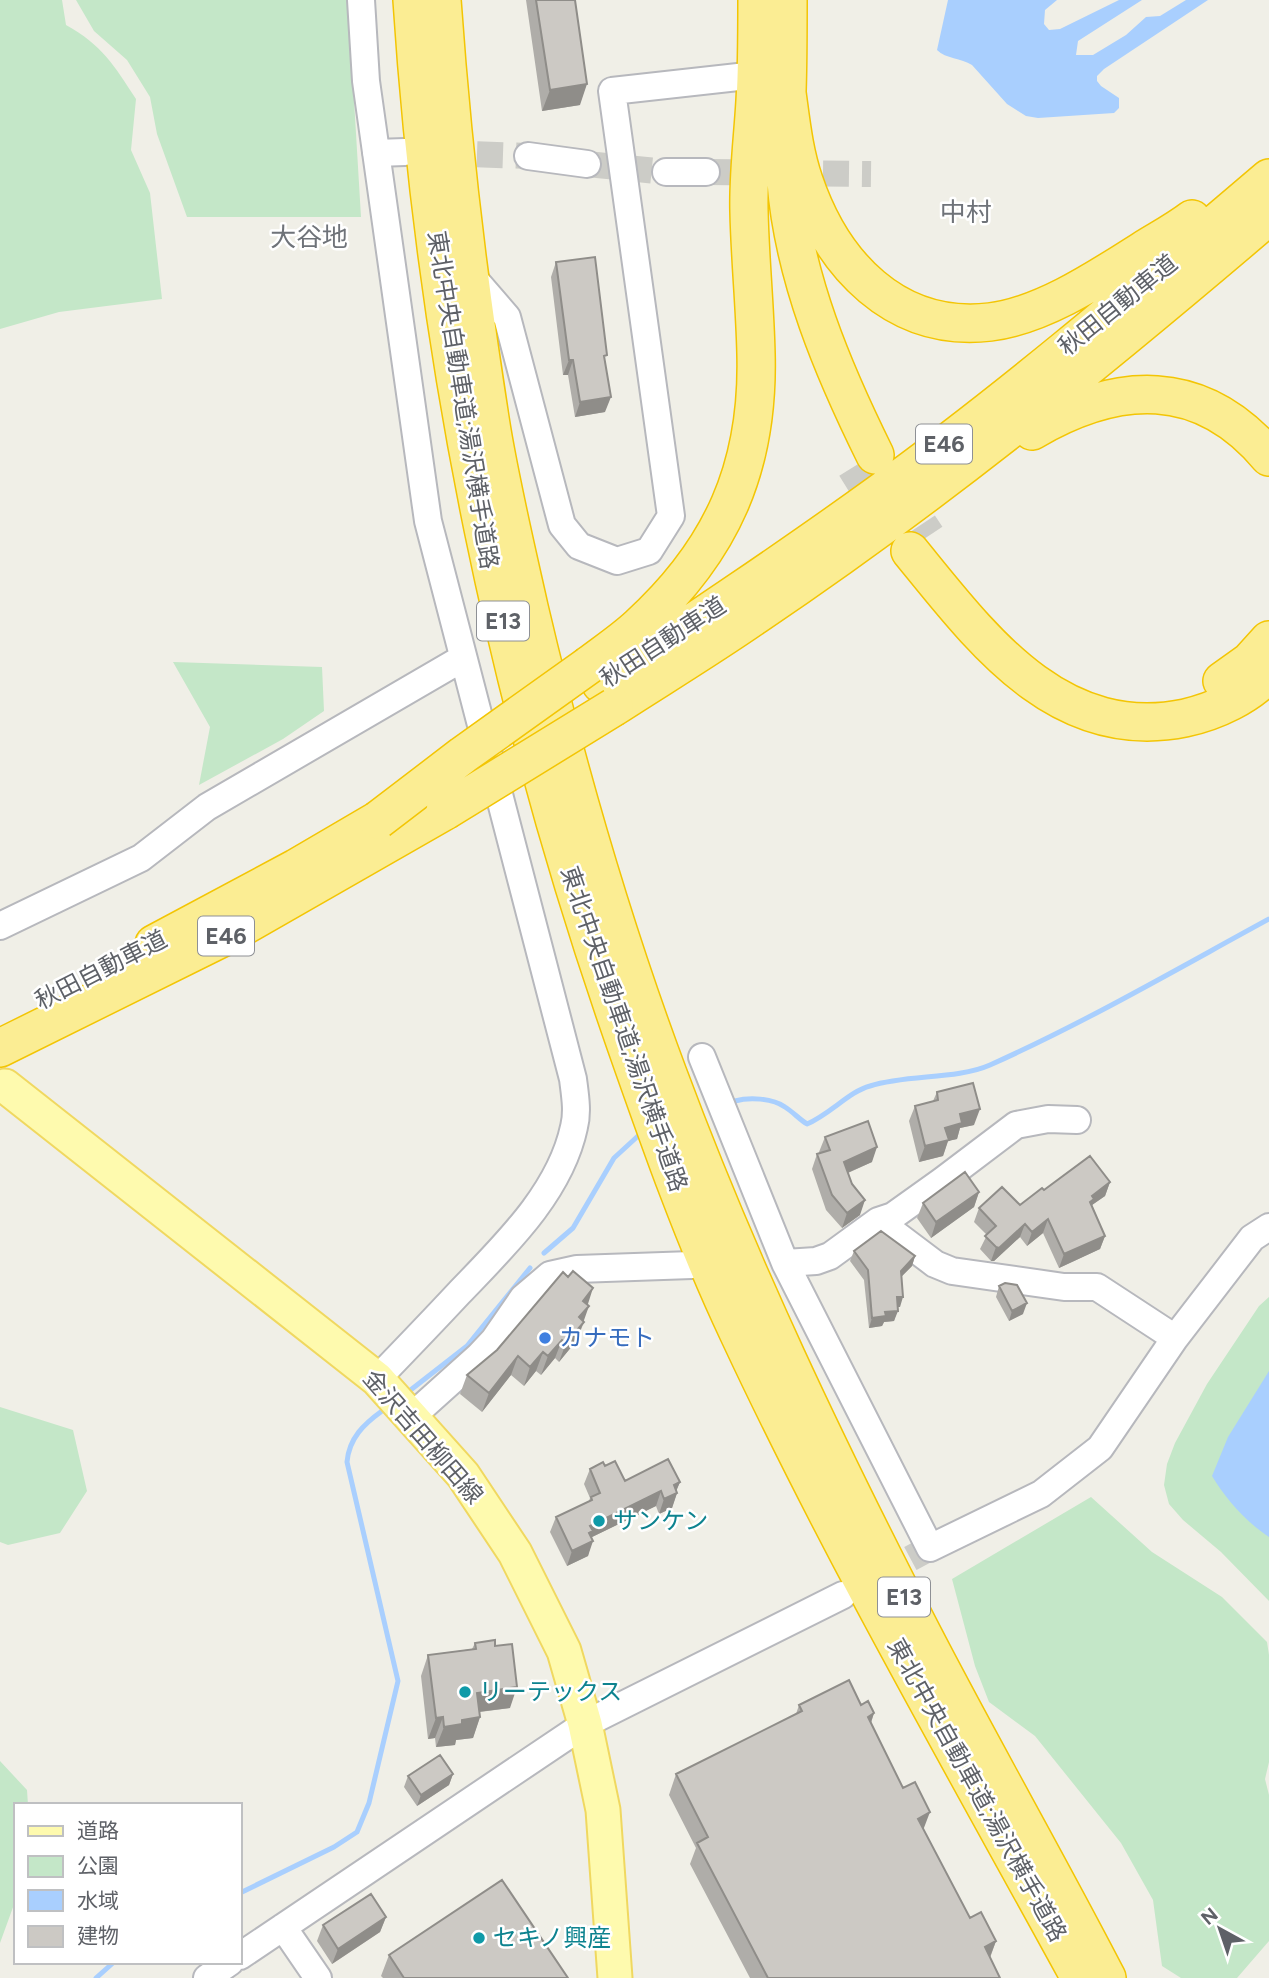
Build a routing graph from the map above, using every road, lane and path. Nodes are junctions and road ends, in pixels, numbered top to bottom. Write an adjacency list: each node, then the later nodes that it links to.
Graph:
1 (361, 0): 9 (street)
2 (412, 0): 46 (highway, 東北中央自動車道;湯沢横手道路 / E13)
3 (442, 0): 16 (highway, 東北中央自動車道;湯沢横手道路 / E13)
4 (448, 0): 16 (highway)
5 (757, 0): 7 (highway)
6 (788, 0): 7 (highway)
7 (766, 89): 11 (highway); 18 (street); 20 (highway); 24 (highway)
8 (405, 152): 9 (street)
9 (376, 153): 22 (street)
10 (528, 156): 12 (street)
11 (1269, 162)
12 (587, 164)
13 (666, 172): 14 (street)
14 (706, 172)
15 (1269, 178): 24 (highway, 秋田自動車道 / E46)
16 (458, 180): 18 (highway, 東北中央自動車道;湯沢横手道路 / E13)
17 (1269, 216): 24 (highway, 秋田自動車道 / E46)
18 (469, 273): 47 (highway, 東北中央自動車道;湯沢横手道路 / E13)
19 (1269, 457): 24 (highway)
20 (865, 461)
21 (1269, 640): 23 (highway)
22 (463, 658): 25 (street); 36 (street)
23 (1269, 673)
24 (601, 685): 26 (highway, 秋田自動車道 / E46, bridge); 27 (highway, 秋田自動車道 / E46, bridge)
25 (0, 926)
26 (0, 1021)
27 (0, 1048)
28 (702, 1057): 33 (street)
29 (5, 1086): 36 (main road, 金沢吉田柳田線)
30 (1077, 1120): 31 (street)
31 (878, 1221): 33 (street); 35 (street)
32 (1269, 1227): 35 (street)
33 (785, 1263): 35 (street)
34 (692, 1265): 37 (street)
35 (1175, 1338)
36 (377, 1379): 37 (main road, 金沢吉田柳田線)
37 (410, 1418): 39 (main road, 金沢吉田柳田線)
38 (843, 1595): 39 (street)
39 (585, 1724): 40 (street); 45 (main road, 金沢吉田柳田線)
40 (283, 1927): 41 (street); 44 (street)
41 (242, 1955)
42 (227, 1964): 43 (street)
43 (207, 1978)
44 (318, 1978)
45 (615, 1978)
46 (1080, 1978)
47 (1107, 1978)

